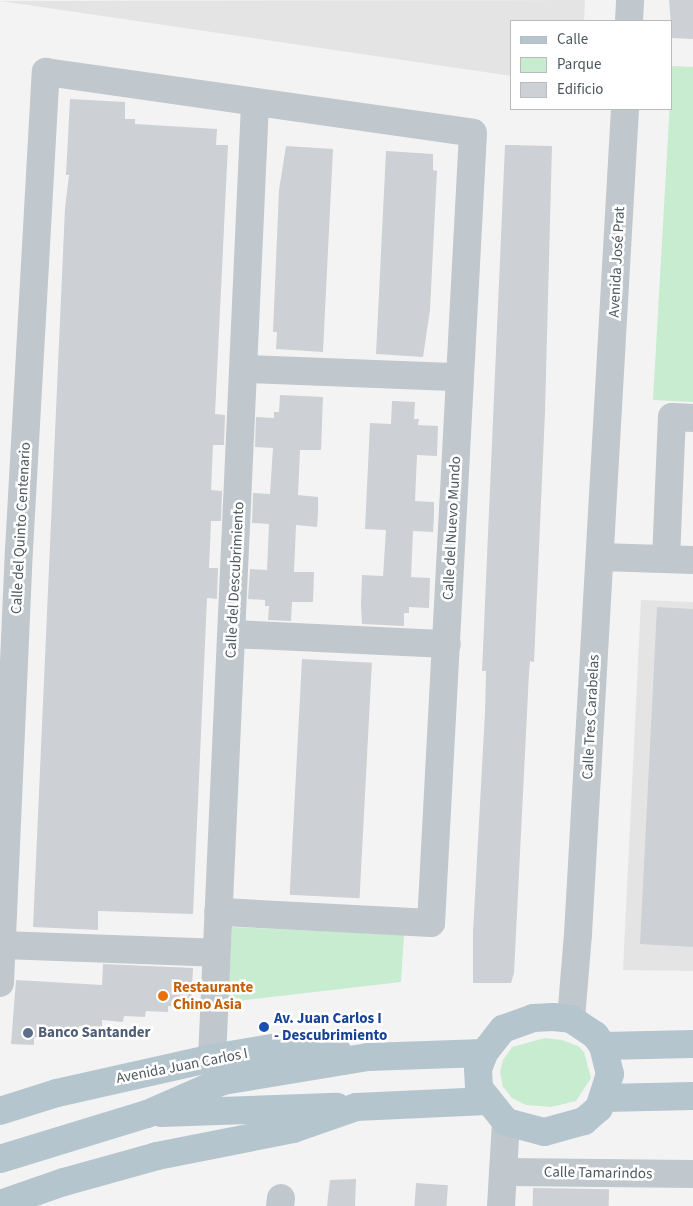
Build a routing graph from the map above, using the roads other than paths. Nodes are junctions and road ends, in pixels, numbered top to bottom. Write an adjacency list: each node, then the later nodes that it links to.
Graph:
1 (630, 0): 2 (street)
2 (629, 20)
3 (255, 103): 5 (street, Calle del Descubrimiento); 6 (street, Calle del Nuevo Mundo); 9 (street, Calle del Quinto Centenario)
4 (626, 110): 7 (street, Avenida José Prat)
5 (246, 369): 6 (street); 13 (street, Calle del Descubrimiento)
6 (459, 377): 14 (street, Calle del Nuevo Mundo)
7 (608, 414): 10 (street, Calle Tres Carabelas)
8 (693, 418): 11 (street)
9 (10, 549): 16 (street, Calle del Quinto Centenario)
10 (600, 557): 11 (street); 19 (street, Calle Tres Carabelas)
11 (666, 559): 12 (street)
12 (693, 560)
13 (232, 634): 14 (street); 15 (street, Calle del Descubrimiento)
14 (447, 644): 15 (street, Calle del Nuevo Mundo)
15 (218, 912): 17 (street, Calle del Descubrimiento)
16 (2, 945): 17 (street); 18 (street, Calle del Quinto Centenario)
17 (216, 953): 24 (street, Calle del Descubrimiento)
18 (0, 983)
19 (570, 1019): 21 (main road); 22 (main road)
20 (693, 1044): 21 (main road)
21 (603, 1046): 26 (main road)
22 (484, 1053): 23 (main road, Avenida Juan Carlos I); 27 (main road)
23 (368, 1057): 24 (main road, Avenida Juan Carlos I); 30 (main road, Avenida Juan Carlos I)
24 (212, 1058): 29 (main road, Avenida Juan Carlos I)
25 (693, 1096): 26 (main road)
26 (605, 1098): 31 (main road)
27 (487, 1101): 28 (main road, Avenida Juan Carlos I); 31 (main road)
28 (356, 1107): 30 (main road, Avenida Juan Carlos I); 35 (main road, Avenida Juan Carlos I)
29 (0, 1111)
30 (147, 1114): 32 (main road, Avenida Juan Carlos I)
31 (506, 1122): 33 (street)
32 (0, 1159)
33 (503, 1172): 34 (street, Calle Tamarindos); 36 (street)
34 (693, 1174)
35 (0, 1204)
36 (501, 1206)

